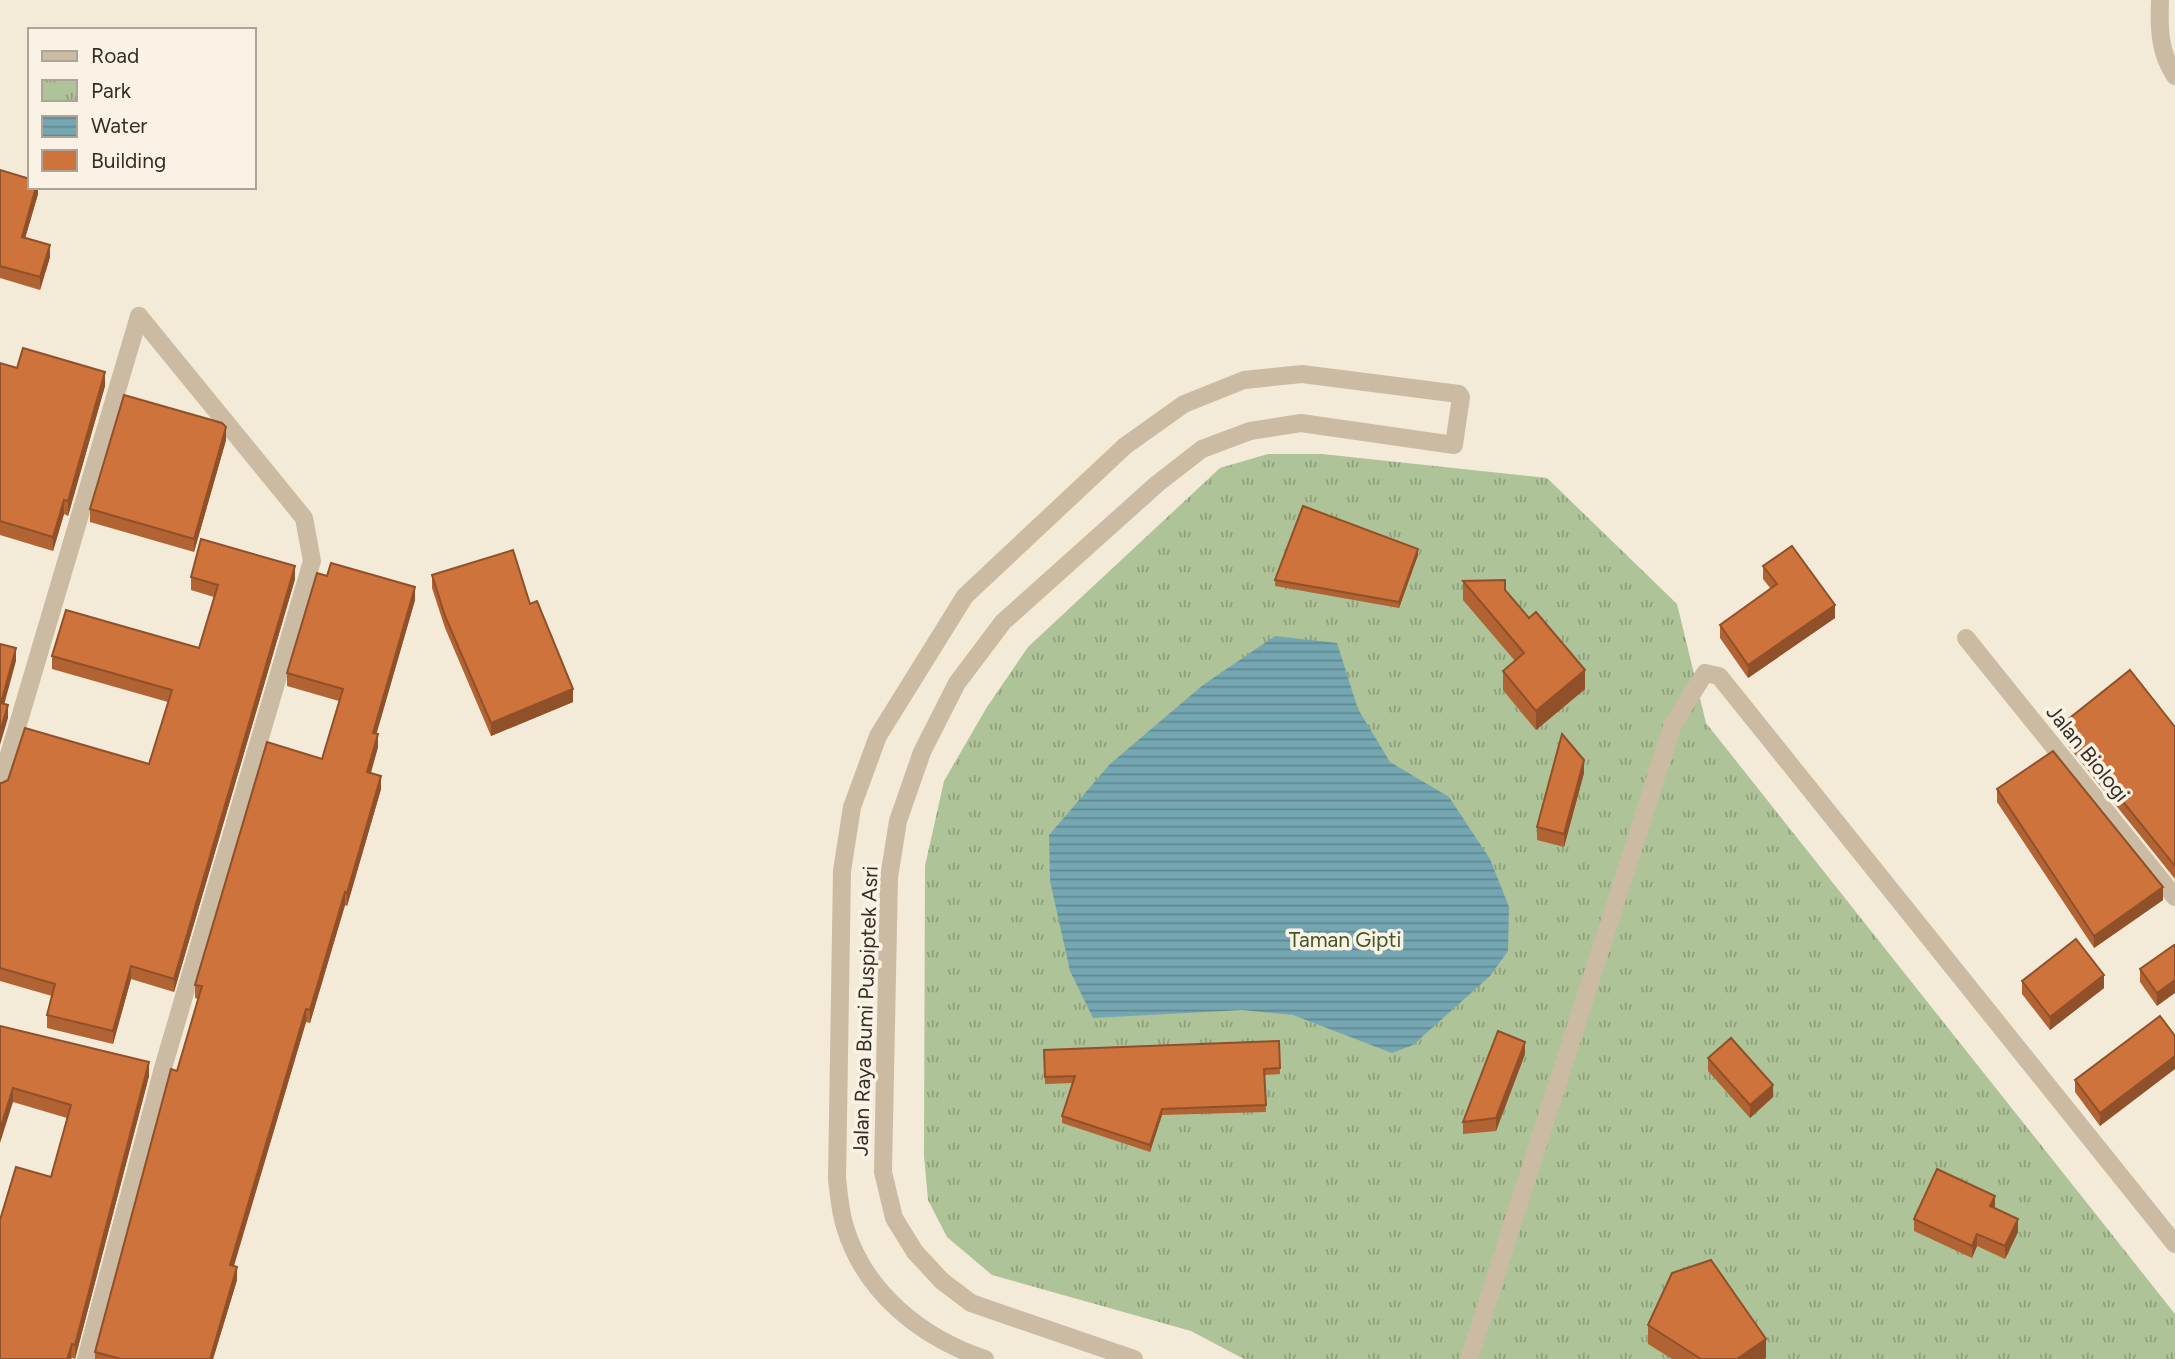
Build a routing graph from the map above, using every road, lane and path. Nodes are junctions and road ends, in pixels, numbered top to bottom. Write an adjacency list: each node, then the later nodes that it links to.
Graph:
1 (2160, 0): 2 (street)
2 (2175, 76)
3 (1966, 638): 5 (street, Jalan Biologi)
4 (0, 785): 7 (street)
5 (2175, 897)
6 (2175, 1244): 10 (street)
7 (86, 1359)
8 (985, 1359): 9 (street, Jalan Raya Bumi Puspiptek Asri)
9 (1134, 1359)
10 (1469, 1359)

